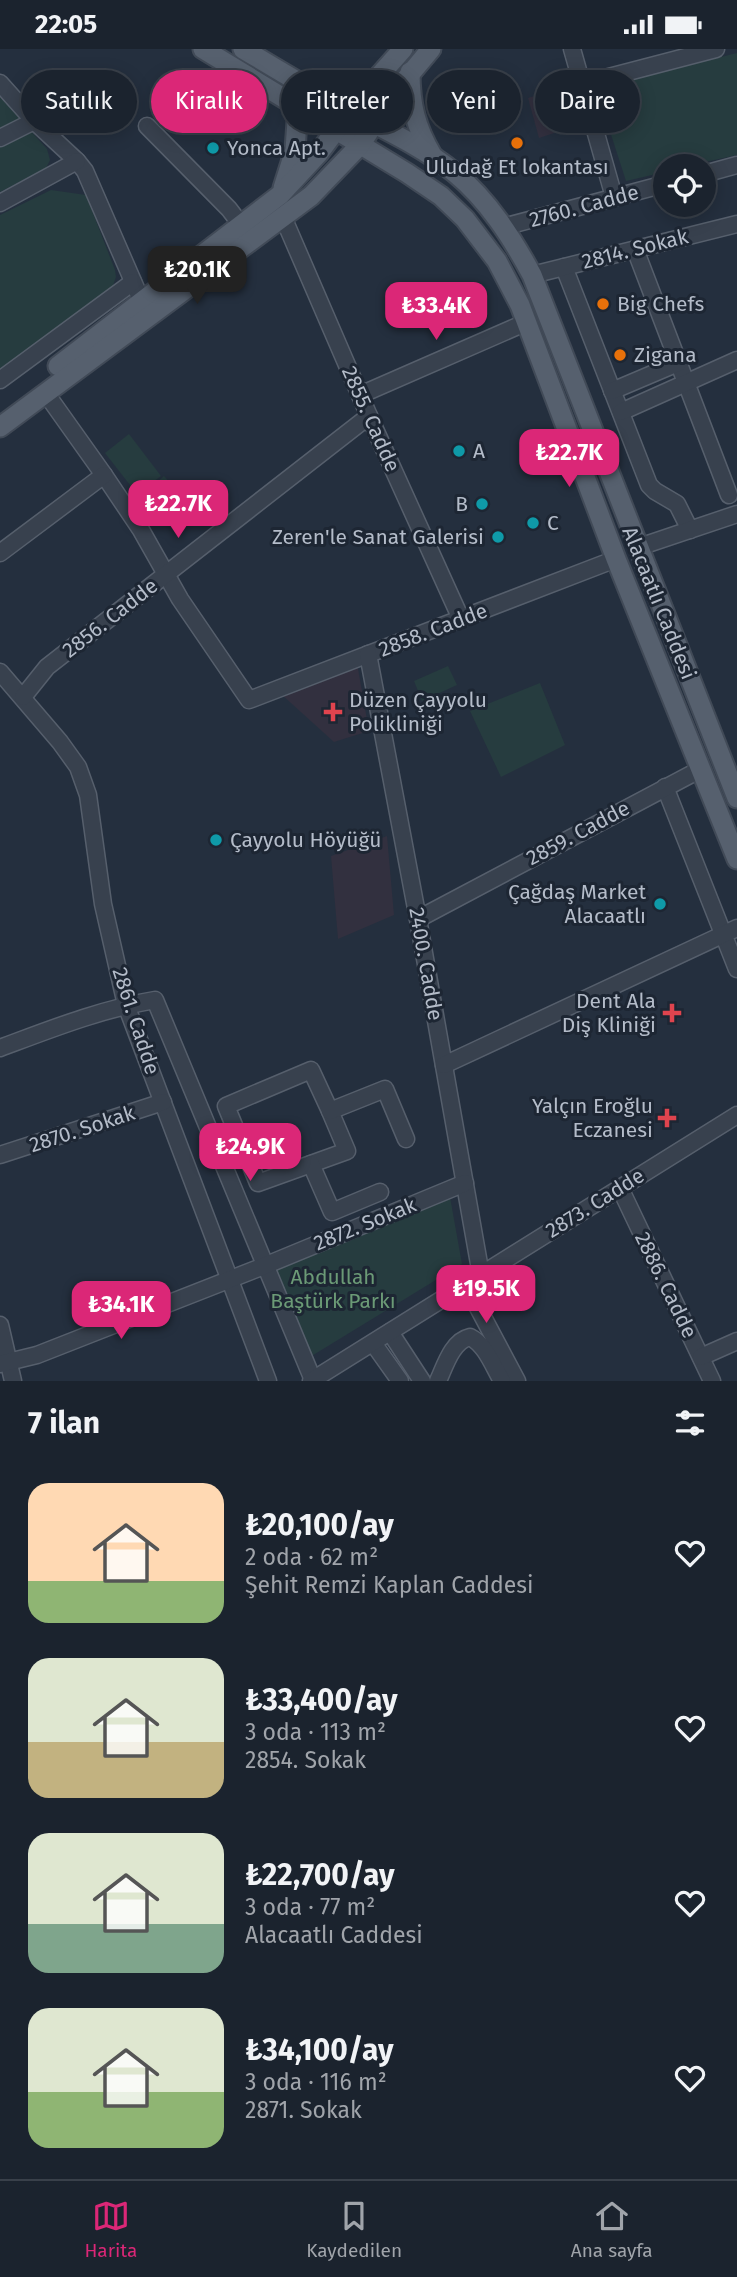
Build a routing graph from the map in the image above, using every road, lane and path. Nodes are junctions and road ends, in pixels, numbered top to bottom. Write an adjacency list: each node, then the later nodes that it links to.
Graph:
1 (202, 49): 13 (main road, Alacaatlı Caddesi)
2 (243, 49): 11 (main road, Alacaatlı Caddesi)
3 (403, 49): 7 (main road)
4 (431, 49): 8 (main road)
5 (572, 49): 9 (street)
6 (716, 49): 10 (street)
7 (385, 70)
8 (412, 70)
9 (578, 70)
10 (636, 70)
11 (281, 72)
12 (0, 83): 14 (street)
13 (281, 97)
14 (21, 106)
15 (413, 110): 27 (main road)
16 (147, 126): 37 (street)
17 (21, 128): 25 (street)
18 (47, 133): 28 (street)
19 (297, 133): 32 (main road)
20 (334, 133): 32 (main road)
21 (339, 133): 26 (main road, Alacaatlı Caddesi)
22 (369, 133): 26 (main road)
23 (392, 133): 27 (main road, Alacaatlı Caddesi)
24 (596, 133): 33 (street)
25 (0, 138)
26 (360, 145): 35 (main road); 44 (main road, Alacaatlı Caddesi)
27 (432, 156): 38 (main road, Alacaatlı Caddesi)
28 (77, 161): 34 (street); 42 (street)
29 (737, 165): 30 (street)
30 (716, 171)
31 (653, 187): 33 (street, 2760. Cadde)
32 (280, 195): 37 (main road)
33 (614, 197): 38 (street, 2760. Cadde)
34 (0, 203)
35 (284, 217): 52 (main road); 53 (street, 2855. Cadde)
36 (737, 224): 39 (street, 2814. Sokak)
37 (243, 226): 43 (main road)
38 (503, 227): 41 (main road, Alacaatlı Caddesi)
39 (635, 249): 40 (street, 2814. Sokak); 46 (street)
40 (564, 267): 41 (street, 2814. Sokak); 50 (street)
41 (532, 275): 62 (main road, Alacaatlı Caddesi)
42 (134, 282): 43 (street); 48 (street)
43 (142, 302): 54 (main road)
44 (527, 322): 53 (street); 64 (main road, Alacaatlı Caddesi)
45 (737, 360): 49 (street)
46 (678, 363): 47 (street); 49 (street)
47 (657, 371): 50 (street); 51 (street)
48 (0, 380)
49 (686, 383): 51 (street); 59 (street)
50 (612, 391): 55 (street)
51 (666, 392): 55 (street)
52 (45, 393): 57 (main road); 58 (street)
53 (360, 395): 56 (street, 2855. Cadde)
54 (0, 412)
55 (621, 412): 61 (street)
56 (369, 417): 65 (street, 2856. Cadde); 66 (street, 2855. Cadde)
57 (0, 427)
58 (104, 475): 63 (street); 65 (street)
59 (729, 495)
60 (737, 514): 61 (street)
61 (690, 530): 62 (street)
62 (639, 547): 72 (main road, Alacaatlı Caddesi)
63 (0, 553)
64 (616, 559): 66 (street, 2858. Cadde); 70 (main road, Alacaatlı Caddesi)
65 (166, 573): 67 (street, 2858. Cadde); 69 (street, 2856. Cadde)
66 (461, 619): 67 (street, 2858. Cadde)
67 (368, 654): 74 (street, 2400. Cadde)
68 (0, 672): 69 (street, 2861. Cadde)
69 (23, 697): 77 (street, 2861. Cadde)
70 (701, 769): 71 (street, 2859. Cadde); 73 (main road, Alacaatlı Caddesi)
71 (665, 787): 74 (street, 2859. Cadde); 75 (street)
72 (737, 797)
73 (737, 859)
74 (418, 919): 79 (street, 2400. Cadde)
75 (730, 931): 76 (street); 79 (street)
76 (737, 969)
77 (127, 1005): 78 (street); 80 (street, 2861. Cadde); 85 (street, 2861. Cadde)
78 (0, 1048)
79 (444, 1065): 88 (street, 2400. Cadde)
80 (163, 1103): 86 (street, 2870. Sokak); 93 (street, 2861. Cadde)
81 (330, 1111): 83 (street); 84 (street); 87 (street)
82 (737, 1115): 89 (street, 2873. Cadde)
83 (238, 1135): 85 (street); 87 (street)
84 (406, 1139)
85 (214, 1145): 91 (street, 2861. Cadde)
86 (0, 1155)
87 (311, 1164): 90 (street)
88 (465, 1183): 91 (street, 2872. Sokak); 92 (street, 2400. Cadde)
89 (620, 1188): 92 (street, 2873. Cadde); 99 (street, 2886. Cadde)
90 (380, 1192)
91 (264, 1266): 93 (street, 2872. Sokak); 103 (street, 2861. Cadde)
92 (481, 1275): 94 (street, 2873. Cadde)
93 (229, 1278): 100 (street, 2872. Sokak); 102 (street, 2861. Cadde)
94 (466, 1285): 96 (street, 2873. Cadde); 108 (street)
95 (0, 1325): 100 (street)
96 (390, 1332): 98 (street, 2873. Cadde); 105 (street)
97 (737, 1341): 99 (street)
98 (373, 1343): 103 (street, 2873. Cadde); 104 (street)
99 (701, 1357): 109 (street, 2886. Cadde)
100 (4, 1363): 101 (street)
101 (13, 1381)
102 (268, 1381)
103 (312, 1381)
104 (400, 1381)
105 (422, 1381)
106 (438, 1381): 107 (street)
107 (502, 1381)
108 (517, 1381)
109 (712, 1381)

